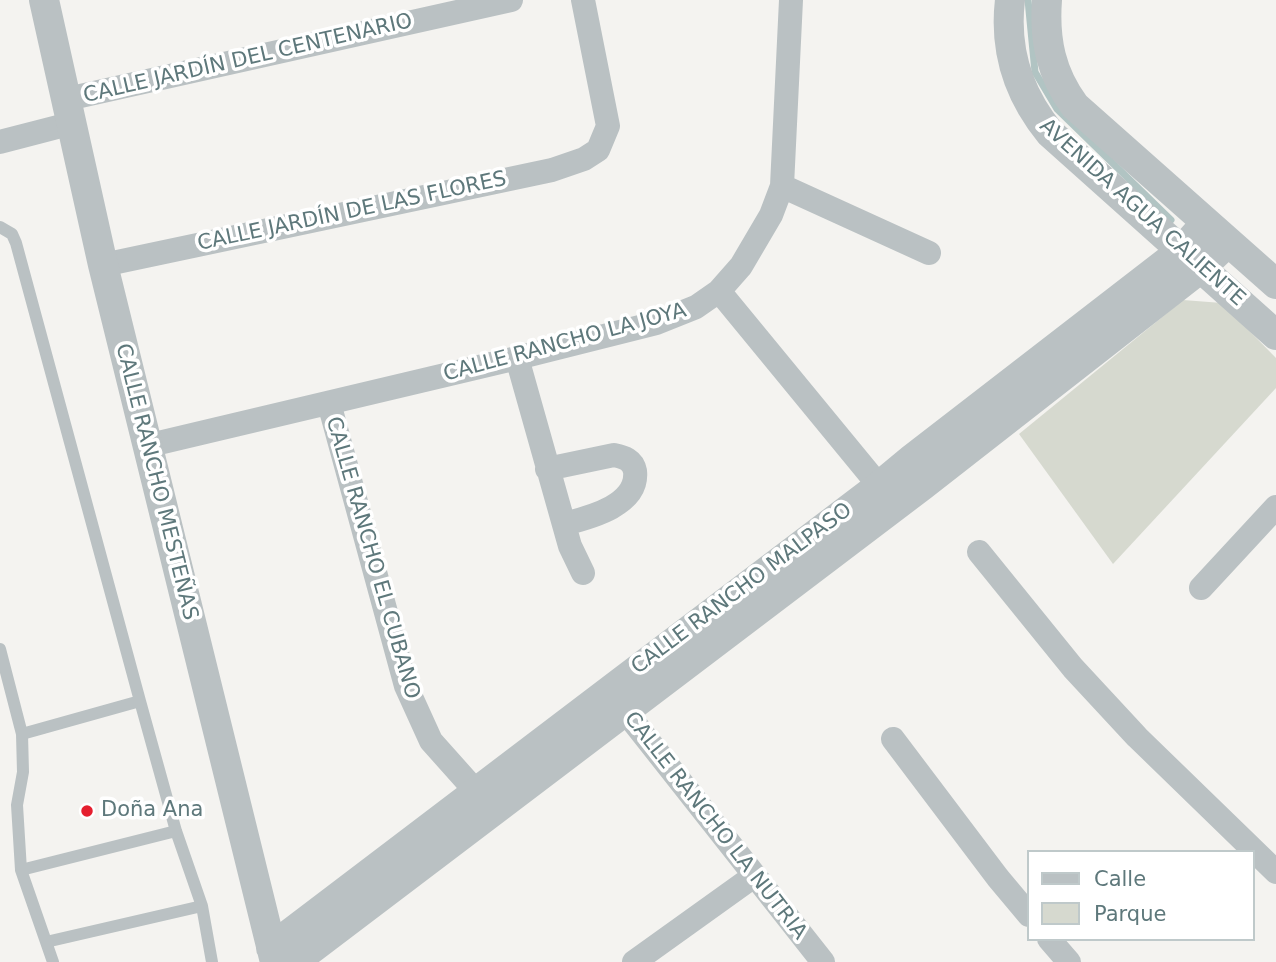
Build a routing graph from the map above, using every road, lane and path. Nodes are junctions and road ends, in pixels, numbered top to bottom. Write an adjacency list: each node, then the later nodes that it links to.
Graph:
1 (44, 0): 7 (street, CALLE RANCHO MESTEÑAS)
2 (511, 0): 7 (street, CALLE JARDÍN DEL CENTENARIO)
3 (583, 0): 14 (street, CALLE JARDÍN DE LAS FLORES)
4 (791, 0): 9 (street, CALLE RANCHO LA JOYA)
5 (1010, 0): 13 (street, AVENIDA AGUA CALIENTE)
6 (1047, 0): 11 (street, AVENIDA AGUA CALIENTE)
7 (70, 111): 8 (street, CALLE JARDÍN DEL CENTENARIO); 14 (street, CALLE RANCHO MESTEÑAS)
8 (0, 142)
9 (782, 186): 12 (street); 16 (street, CALLE RANCHO LA JOYA)
10 (0, 227): 30 (lane)
11 (1217, 232): 13 (street, CALLE RANCHO MALPASO); 15 (street, AVENIDA AGUA CALIENTE)
12 (929, 253)
13 (1191, 259): 17 (street, AVENIDA AGUA CALIENTE); 22 (street, CALLE RANCHO MALPASO)
14 (103, 265): 20 (street, CALLE RANCHO MESTEÑAS)
15 (1276, 284)
16 (719, 291): 18 (street, CALLE RANCHO LA JOYA); 22 (street)
17 (1276, 335)
18 (517, 358): 19 (street, CALLE RANCHO LA JOYA); 21 (street)
19 (329, 403): 20 (street, CALLE RANCHO LA JOYA); 33 (street, CALLE RANCHO EL CUBANO)
20 (146, 446): 44 (street, CALLE RANCHO MESTEÑAS)
21 (547, 469): 24 (street); 24 (street)
22 (887, 496): 29 (street, CALLE RANCHO MALPASO)
23 (1276, 508): 27 (street)
24 (564, 524): 26 (street)
25 (979, 552): 35 (street)
26 (583, 573)
27 (1201, 588)
28 (0, 649): 31 (lane)
29 (616, 700): 33 (street, CALLE RANCHO MALPASO); 39 (street, CALLE RANCHO LA NUTRIA)
30 (140, 701): 31 (lane); 34 (lane)
31 (22, 734): 37 (lane)
32 (893, 739): 41 (street)
33 (485, 801): 44 (street, CALLE RANCHO MALPASO)
34 (176, 831): 37 (lane); 40 (lane)
35 (1253, 850)
36 (1255, 852): 38 (street)
37 (21, 870): 43 (lane)
38 (1276, 872)
39 (754, 876): 47 (street); 48 (street, CALLE RANCHO LA NUTRIA)
40 (202, 906): 43 (lane); 46 (lane)
41 (1028, 914)
42 (1051, 941): 49 (street)
43 (46, 942): 45 (lane)
44 (280, 957)
45 (53, 962)
46 (212, 962)
47 (634, 962)
48 (823, 962)
49 (1069, 962)

